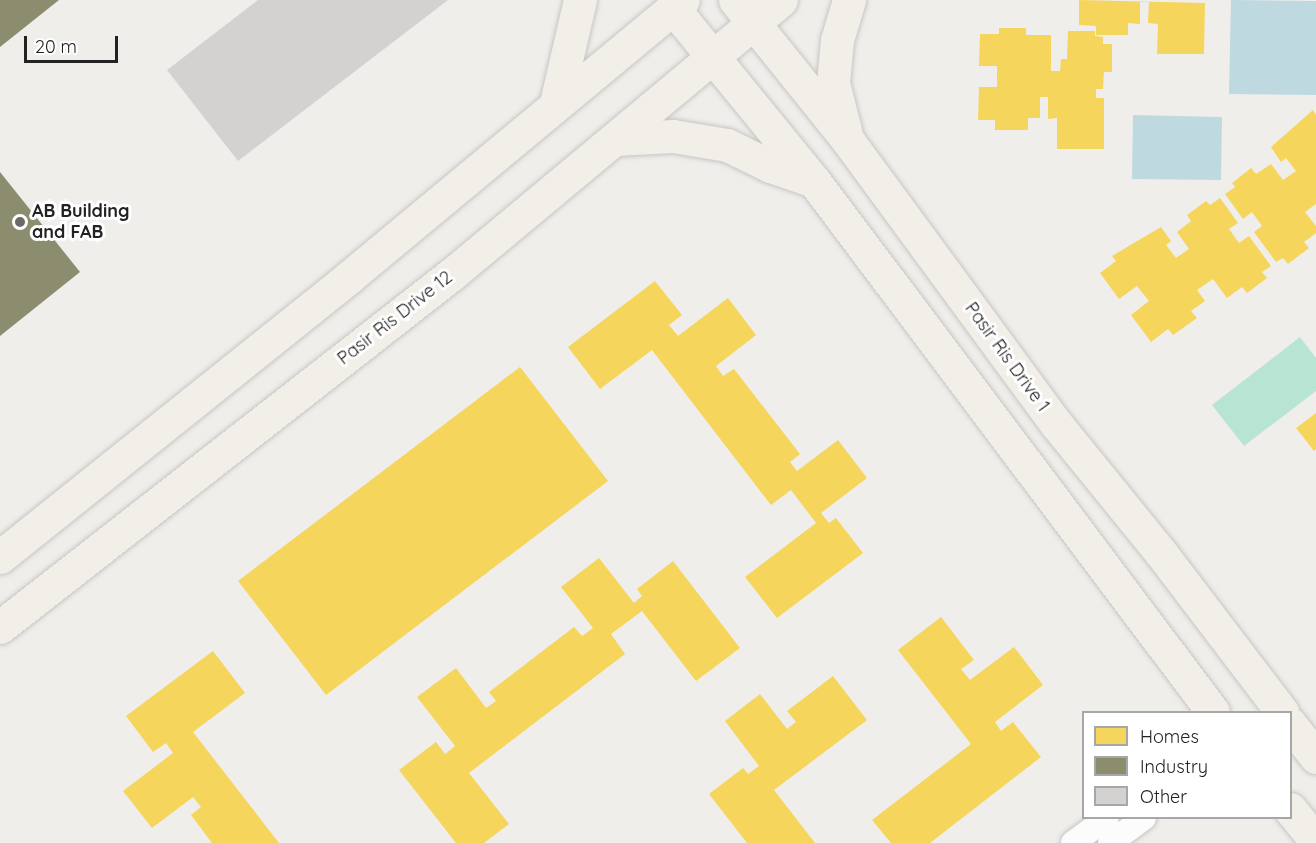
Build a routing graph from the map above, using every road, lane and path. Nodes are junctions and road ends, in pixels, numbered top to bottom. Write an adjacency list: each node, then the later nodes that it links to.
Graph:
1 (579, 0): 8 (main road)
2 (735, 0): 6 (main road, Pasir Ris Drive 1)
3 (781, 0): 6 (main road, Pasir Ris Drive 12)
4 (849, 0): 10 (main road)
5 (678, 4): 7 (main road); 8 (main road)
6 (755, 25): 7 (main road, Pasir Ris Drive 12); 10 (main road, Pasir Ris Drive 1)
7 (715, 58): 9 (main road, Pasir Ris Drive 12); 11 (main road)
8 (556, 103): 12 (main road)
9 (616, 139): 11 (main road); 13 (main road, Pasir Ris Drive 12)
10 (849, 142): 15 (main road, Pasir Ris Drive 1)
11 (814, 181): 14 (main road)
12 (0, 557)
13 (0, 627)
14 (1201, 705)
15 (1281, 711)
16 (1292, 727): 17 (main road)
17 (1316, 757)
18 (1292, 811): 21 (main road)
19 (1106, 819): 22 (street)
20 (1143, 819): 23 (street)
21 (1316, 841)
22 (1073, 843)
23 (1110, 843)

